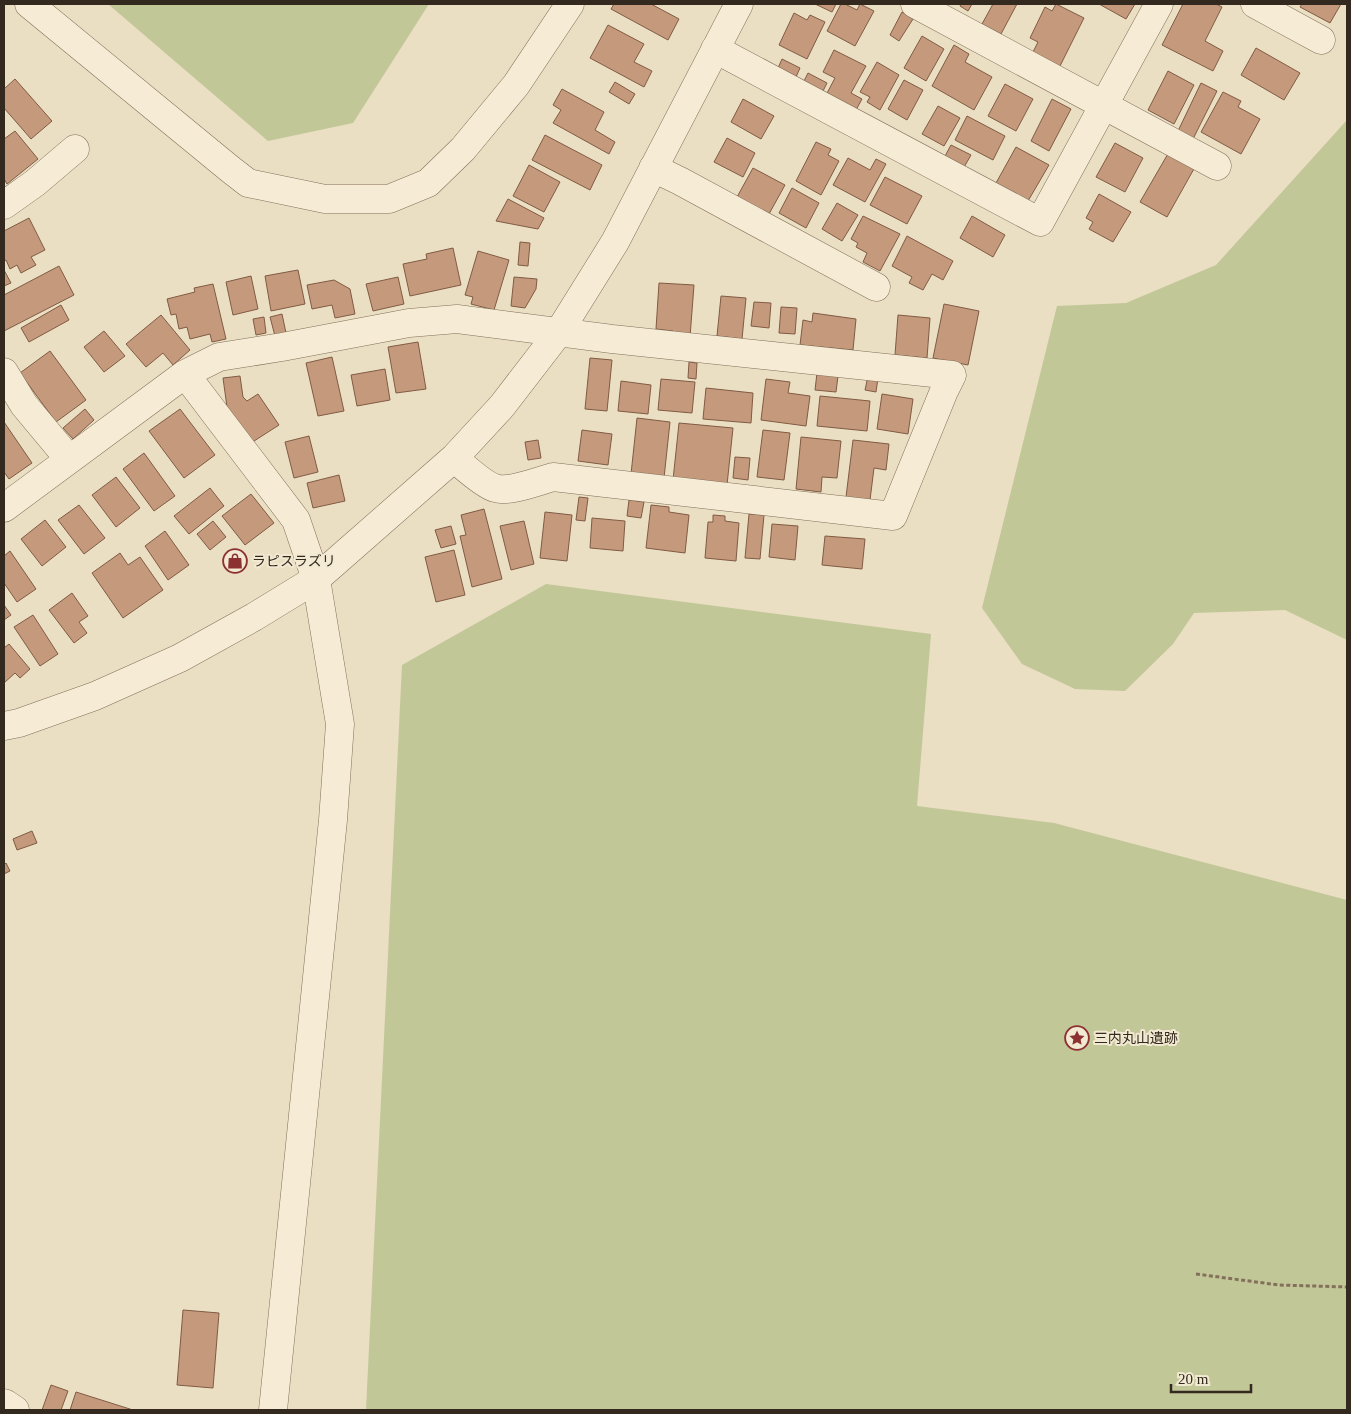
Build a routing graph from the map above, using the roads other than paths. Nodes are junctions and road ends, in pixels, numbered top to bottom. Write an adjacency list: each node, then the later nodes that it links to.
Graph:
1 (29, 4): 2 (street)
2 (570, 4)
3 (739, 4): 8 (street)
4 (915, 4): 9 (street)
5 (1159, 4): 9 (street)
6 (1255, 4): 7 (street)
7 (1321, 40)
8 (715, 50): 9 (street); 12 (street)
9 (1104, 104): 11 (street)
10 (75, 149): 13 (street)
11 (1217, 166)
12 (653, 168): 14 (street); 15 (street)
13 (4, 205)
14 (876, 287)
15 (559, 332): 17 (street); 18 (street); 18 (street)
16 (4, 372): 19 (street)
17 (185, 374): 19 (street); 21 (street)
18 (454, 458): 21 (street)
19 (69, 459): 20 (street)
20 (4, 508)
21 (316, 579): 22 (street); 25 (street)
22 (4, 726)
23 (4, 1404): 24 (street)
24 (15, 1410)
25 (274, 1410)

